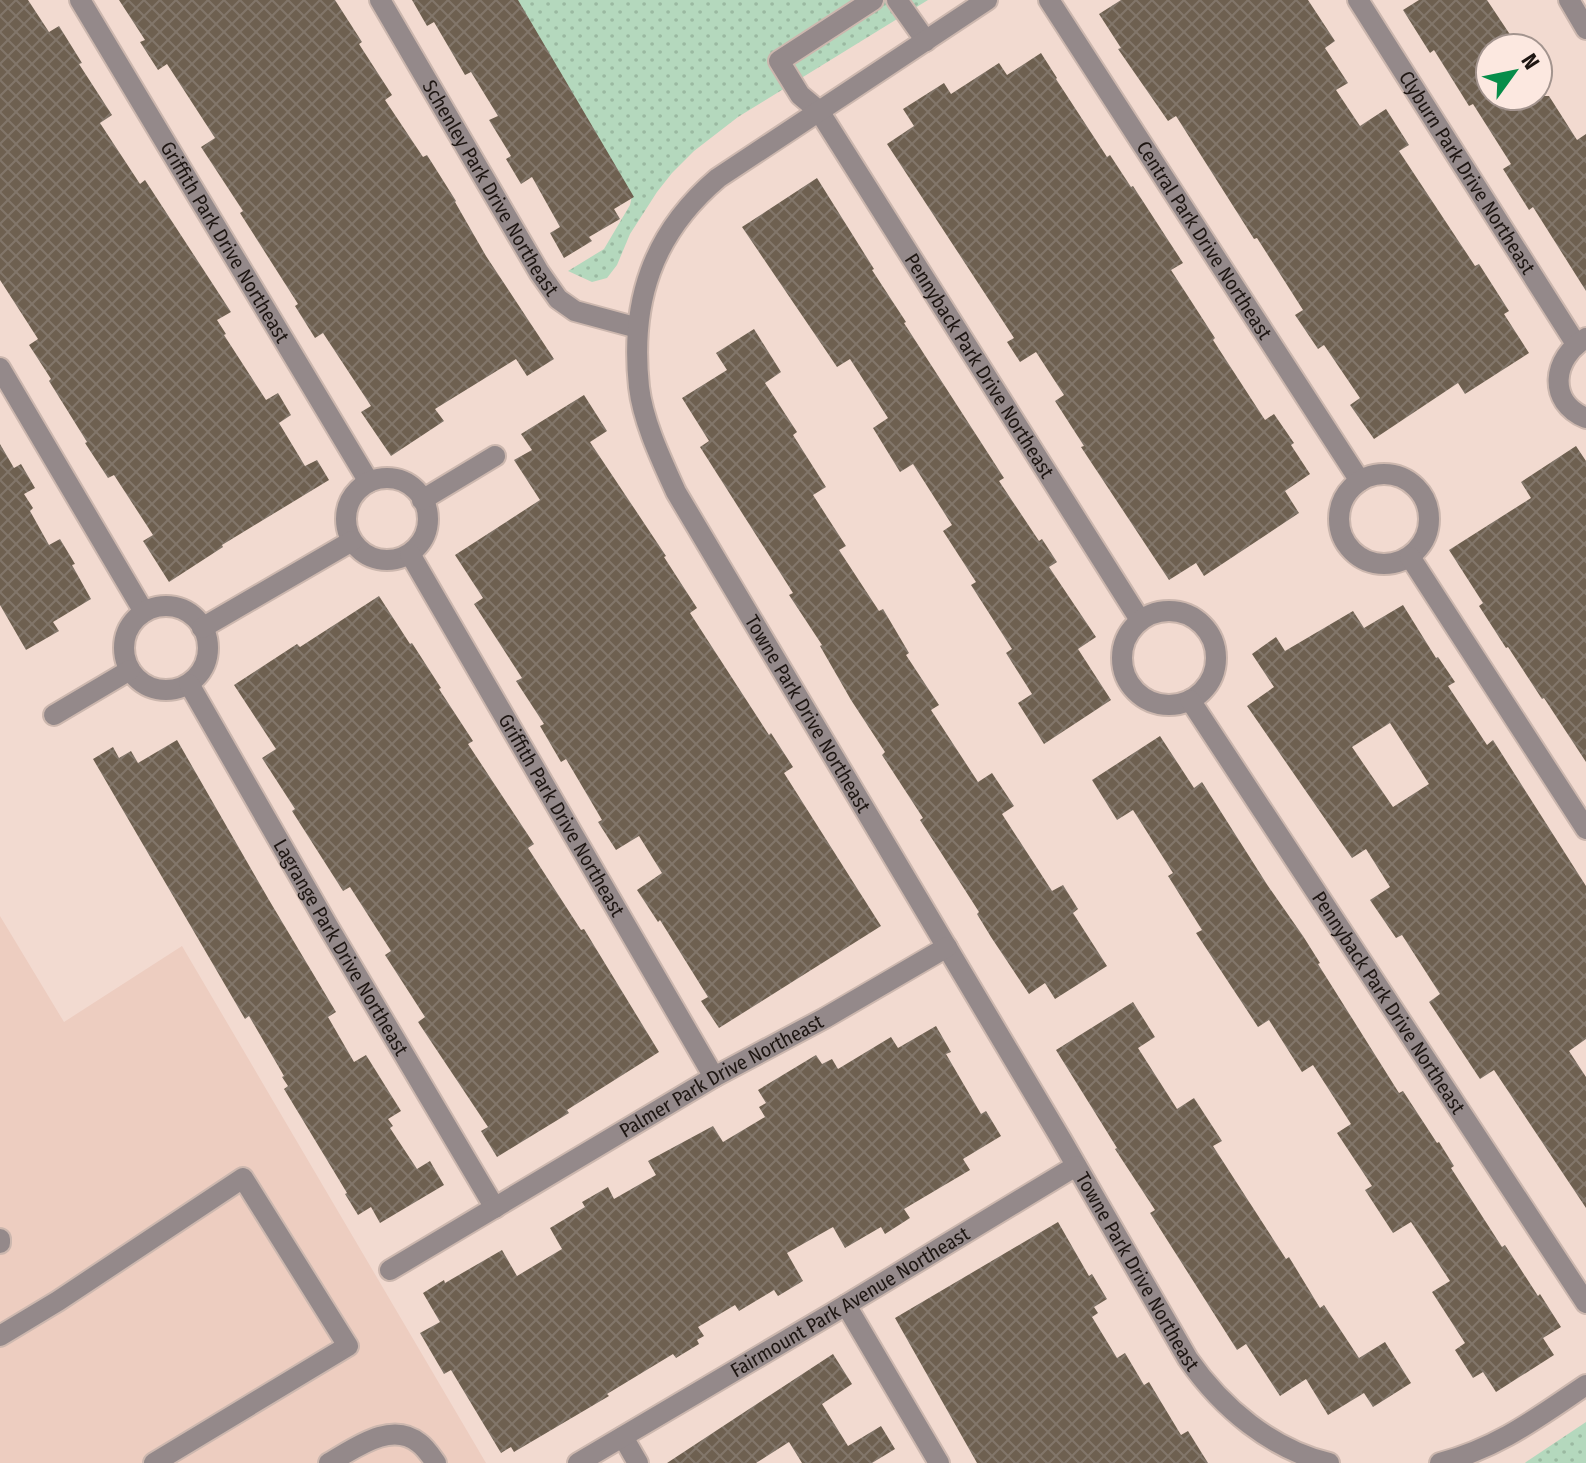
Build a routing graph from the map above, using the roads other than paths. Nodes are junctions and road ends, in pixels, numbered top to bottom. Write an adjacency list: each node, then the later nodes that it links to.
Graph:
1 (80, 0): 18 (street, Griffith Park Drive Northeast)
2 (380, 0): 12 (street, Schenley Park Drive Northeast)
3 (873, 0): 11 (street, Pennyback Park Drive Northeast)
4 (897, 0): 10 (street)
5 (987, 0): 10 (street, Towne Park Drive Northeast)
6 (1049, 0): 17 (street, Central Park Drive Northeast)
7 (1358, 0): 13 (street, Clyburn Park Drive Northeast)
8 (1569, 0): 9 (street)
9 (1586, 29)
10 (926, 41): 11 (street, Towne Park Drive Northeast)
11 (819, 111): 12 (street, Towne Park Drive Northeast); 24 (street, Pennyback Park Drive Northeast)
12 (638, 328): 31 (street, Towne Park Drive Northeast)
13 (1581, 341): 15 (street, Clyburn Park Drive Northeast)
14 (0, 368): 23 (street)
15 (1586, 418)
16 (495, 456): 19 (street)
17 (1360, 481): 22 (street); 22 (street)
18 (369, 482): 19 (street); 20 (street)
19 (422, 500): 21 (street)
20 (352, 541): 21 (street); 25 (street)
21 (410, 554): 32 (street, Griffith Park Drive Northeast)
22 (1410, 557): 30 (street)
23 (144, 612): 25 (street); 26 (street)
24 (1140, 620): 28 (street); 28 (street)
25 (202, 628): 27 (street)
26 (130, 670): 27 (street); 29 (street)
27 (189, 684): 34 (street, Lagrange Park Drive Northeast)
28 (1190, 700): 36 (street, Pennyback Park Drive Northeast)
29 (54, 715)
30 (1586, 829)
31 (947, 947): 32 (street, Palmer Park Drive Northeast); 33 (street, Towne Park Drive Northeast)
32 (714, 1077): 34 (street, Palmer Park Drive Northeast)
33 (1076, 1166): 37 (street, Fairmount Park Avenue Northeast); 47 (street, Towne Park Drive Northeast)
34 (495, 1208): 35 (street, Palmer Park Drive Northeast)
35 (390, 1270)
36 (1586, 1303)
37 (846, 1305): 40 (street, Fairmount Park Avenue Northeast); 46 (street)
38 (0, 1336): 41 (street)
39 (1586, 1385): 48 (street)
40 (623, 1437): 44 (street, Fairmount Park Avenue Northeast); 45 (street)
41 (154, 1463)
42 (329, 1463): 43 (street)
43 (436, 1463)
44 (578, 1463)
45 (638, 1463)
46 (939, 1463)
47 (1328, 1463)
48 (1440, 1463)

